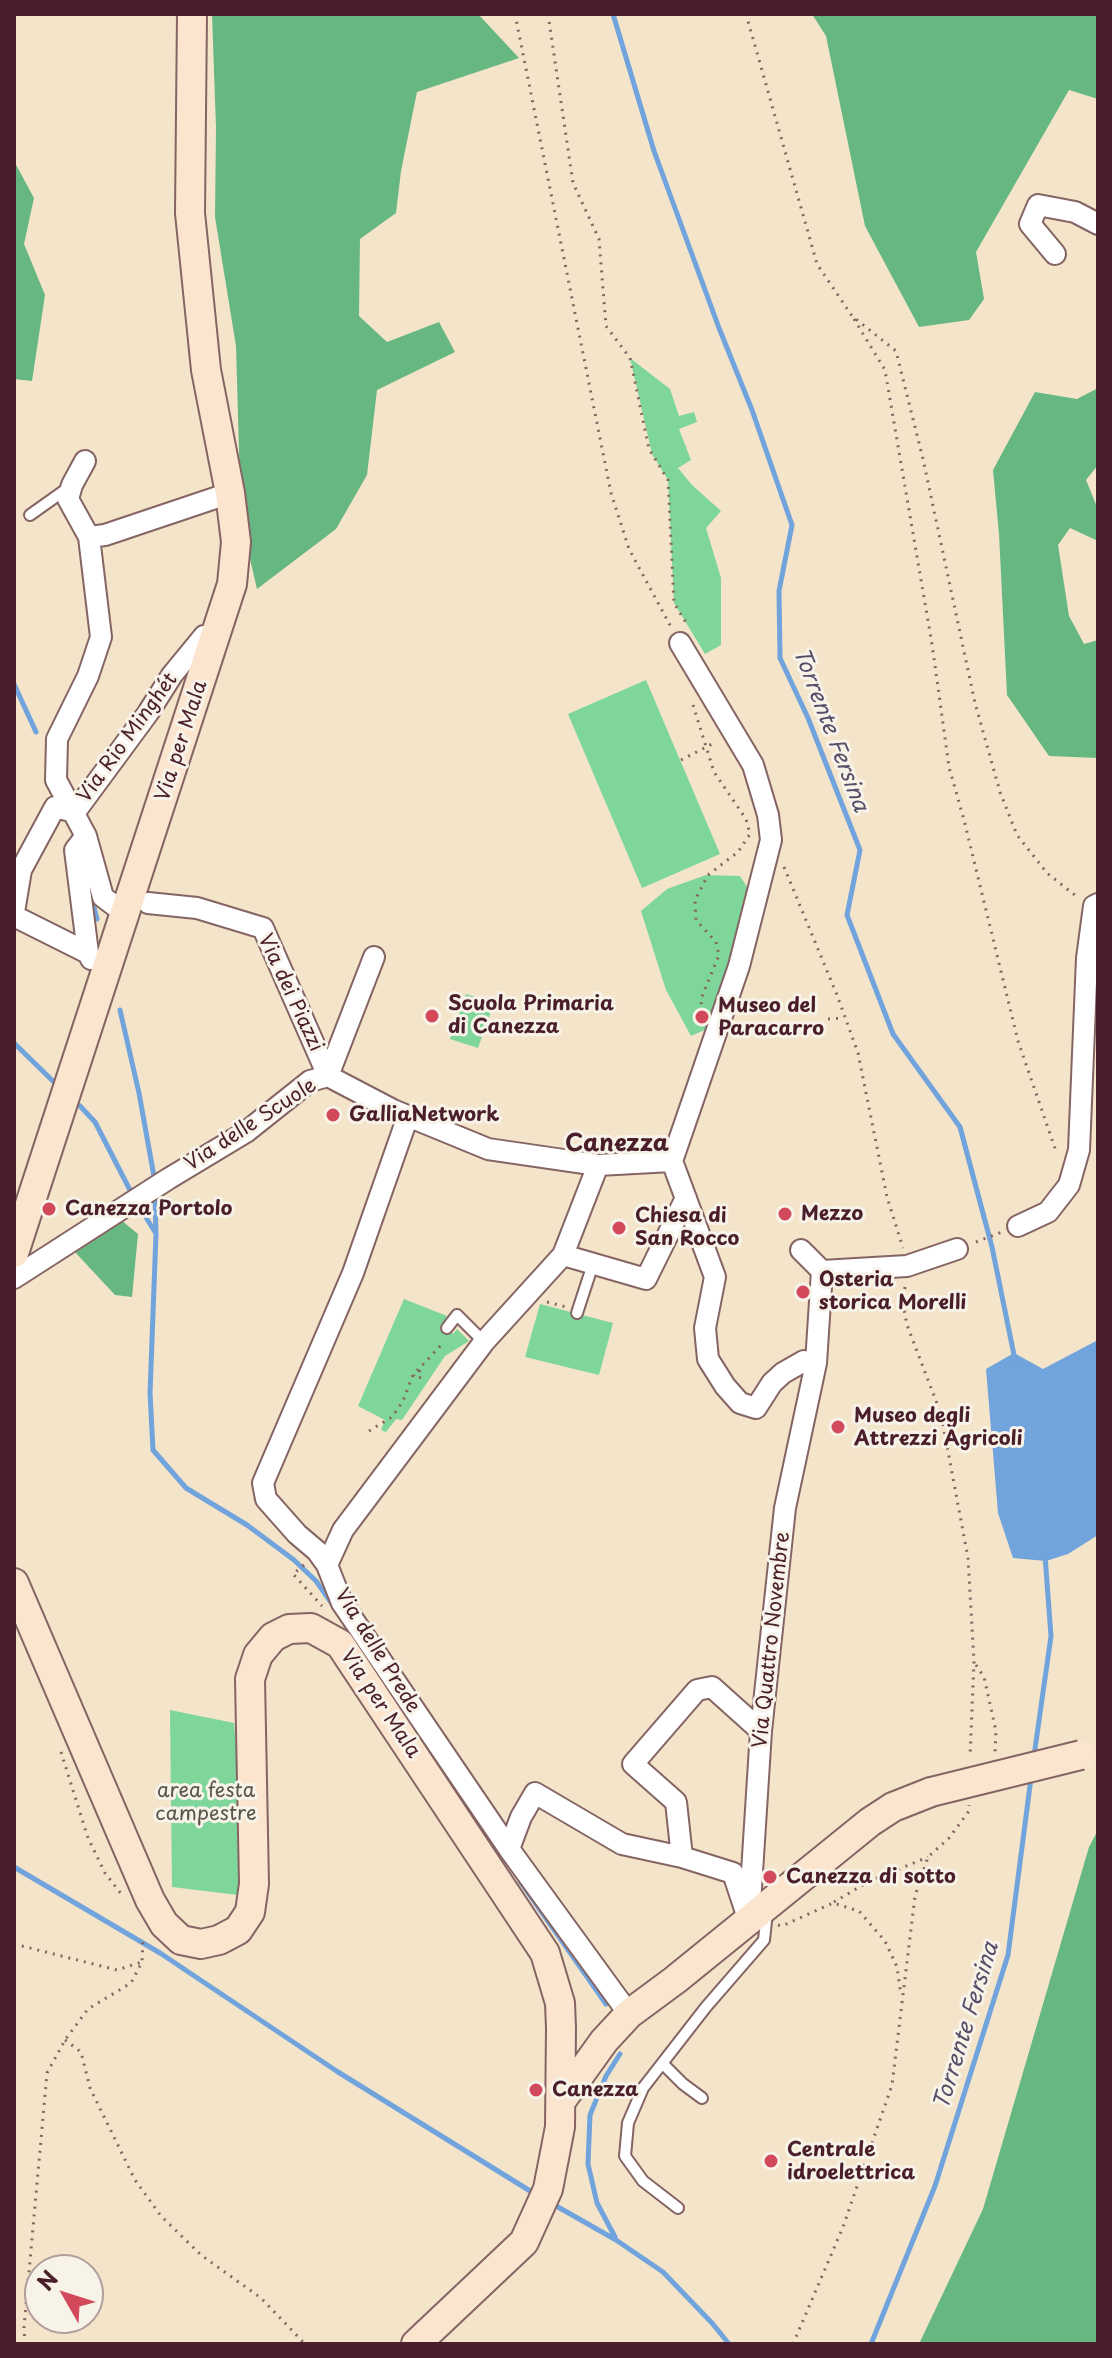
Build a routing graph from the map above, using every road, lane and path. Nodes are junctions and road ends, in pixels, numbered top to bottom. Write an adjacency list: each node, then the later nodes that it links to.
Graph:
1 (192, 14): 10 (main road, Via per Mala)
2 (515, 14): 14 (path)
3 (548, 14): 14 (path)
4 (746, 14): 7 (path)
5 (1098, 224): 6 (street)
6 (1055, 254)
7 (852, 316): 23 (path); 36 (path)
8 (85, 461): 9 (street)
9 (72, 485): 11 (lane); 12 (street)
10 (230, 493): 12 (street); 13 (main road, Via per Mala)
11 (30, 515)
12 (89, 537): 19 (street)
13 (216, 636): 19 (street, Via Rio Minghét); 28 (main road, Via per Mala)
14 (685, 636): 16 (street)
15 (693, 705): 17 (path)
16 (733, 733): 17 (path); 21 (street)
17 (706, 747): 18 (path); 31 (path)
18 (681, 760)
19 (75, 812): 20 (street); 25 (street)
20 (86, 836): 24 (street); 26 (street)
21 (771, 840): 29 (path); 31 (street)
22 (148, 903): 32 (street, Via dei Piazzi)
23 (1096, 905): 36 (street)
24 (115, 906)
25 (14, 914): 26 (street)
26 (88, 953): 28 (street)
27 (374, 957): 32 (street)
28 (104, 984): 41 (main road, Via per Mala)
29 (845, 1018): 30 (path); 44 (path)
30 (828, 1019)
31 (716, 1037): 34 (street)
32 (328, 1076): 33 (street, Via delle Scuole); 46 (street, Via delle Scuole)
33 (408, 1116): 35 (street, Via delle Scuole); 53 (street)
34 (672, 1161): 35 (street, Via delle Scuole); 37 (street)
35 (598, 1165): 42 (street)
36 (1069, 1185): 38 (street)
37 (686, 1198): 43 (street); 51 (street)
38 (1018, 1226): 39 (path)
39 (957, 1249): 44 (street)
40 (801, 1250): 45 (street)
41 (14, 1253)
42 (563, 1255): 43 (street); 50 (street, Via delle Prede)
43 (593, 1264): 48 (lane)
44 (907, 1266): 45 (street); 56 (path)
45 (822, 1271): 51 (street, Via Quattro Novembre)
46 (14, 1278)
47 (548, 1302): 48 (path)
48 (577, 1312)
49 (447, 1333): 50 (lane); 52 (path)
50 (484, 1342): 53 (street, Via delle Prede)
51 (816, 1363): 58 (street, Via Quattro Novembre)
52 (369, 1431)
53 (318, 1563): 55 (path); 65 (street, Via delle Prede)
54 (17, 1595): 57 (main road)
55 (311, 1628): 57 (main road); 76 (main road, Via per Mala)
56 (974, 1662): 59 (path); 61 (path)
57 (77, 1729): 68 (path)
58 (761, 1731): 66 (street); 70 (street, Via Quattro Novembre)
59 (995, 1753)
60 (1090, 1754): 70 (main road, bridge)
61 (970, 1757)
62 (969, 1798): 64 (path)
63 (975, 1801): 64 (path)
64 (969, 1811): 67 (path)
65 (509, 1849): 66 (street); 75 (street, Via delle Prede)
66 (682, 1857): 70 (street)
67 (928, 1857): 69 (path); 74 (path)
68 (128, 1903)
69 (833, 1903): 70 (path); 74 (path)
70 (761, 1915): 75 (main road); 79 (lane)
71 (143, 1933): 73 (path)
72 (14, 1944): 73 (path)
73 (142, 1962): 77 (path)
74 (902, 2003): 86 (path)
75 (629, 2014): 78 (main road)
76 (561, 2028): 78 (main road); 81 (main road, Via per Mala)
77 (65, 2040): 83 (path); 84 (path)
78 (604, 2041): 81 (main road)
79 (663, 2064): 80 (lane); 82 (lane)
80 (702, 2098)
81 (561, 2101): 85 (main road, Via per Mala)
82 (678, 2208)
83 (25, 2344)
84 (305, 2344)
85 (416, 2344)
86 (793, 2344)

